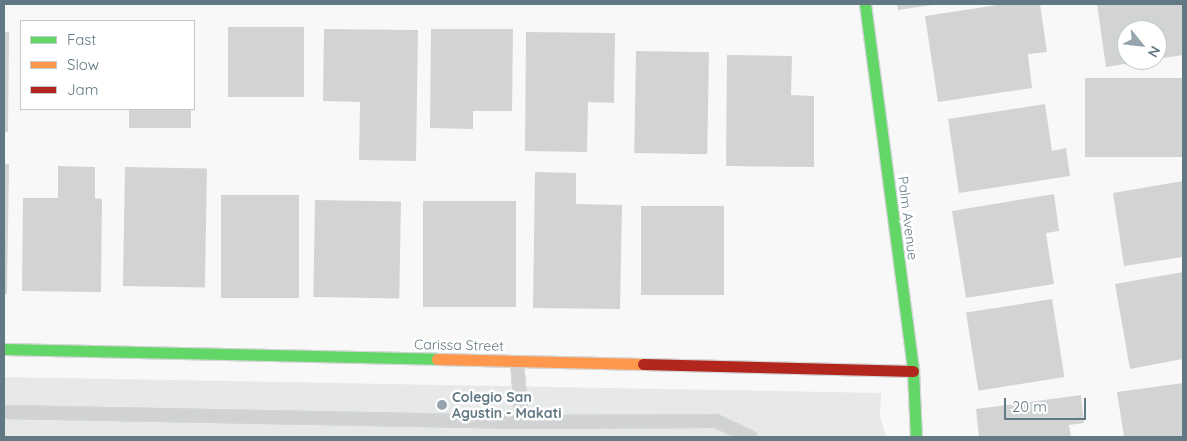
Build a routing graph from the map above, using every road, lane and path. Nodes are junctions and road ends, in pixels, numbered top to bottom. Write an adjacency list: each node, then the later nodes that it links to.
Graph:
1 (865, 4): 4 (street, Palm Avenue)
2 (4, 349): 3 (street, Carissa Street)
3 (516, 362): 4 (street, Carissa Street); 6 (lane)
4 (913, 371): 8 (street, Palm Avenue)
5 (4, 412): 6 (lane)
6 (522, 422): 7 (lane)
7 (751, 437)
8 (916, 437)

